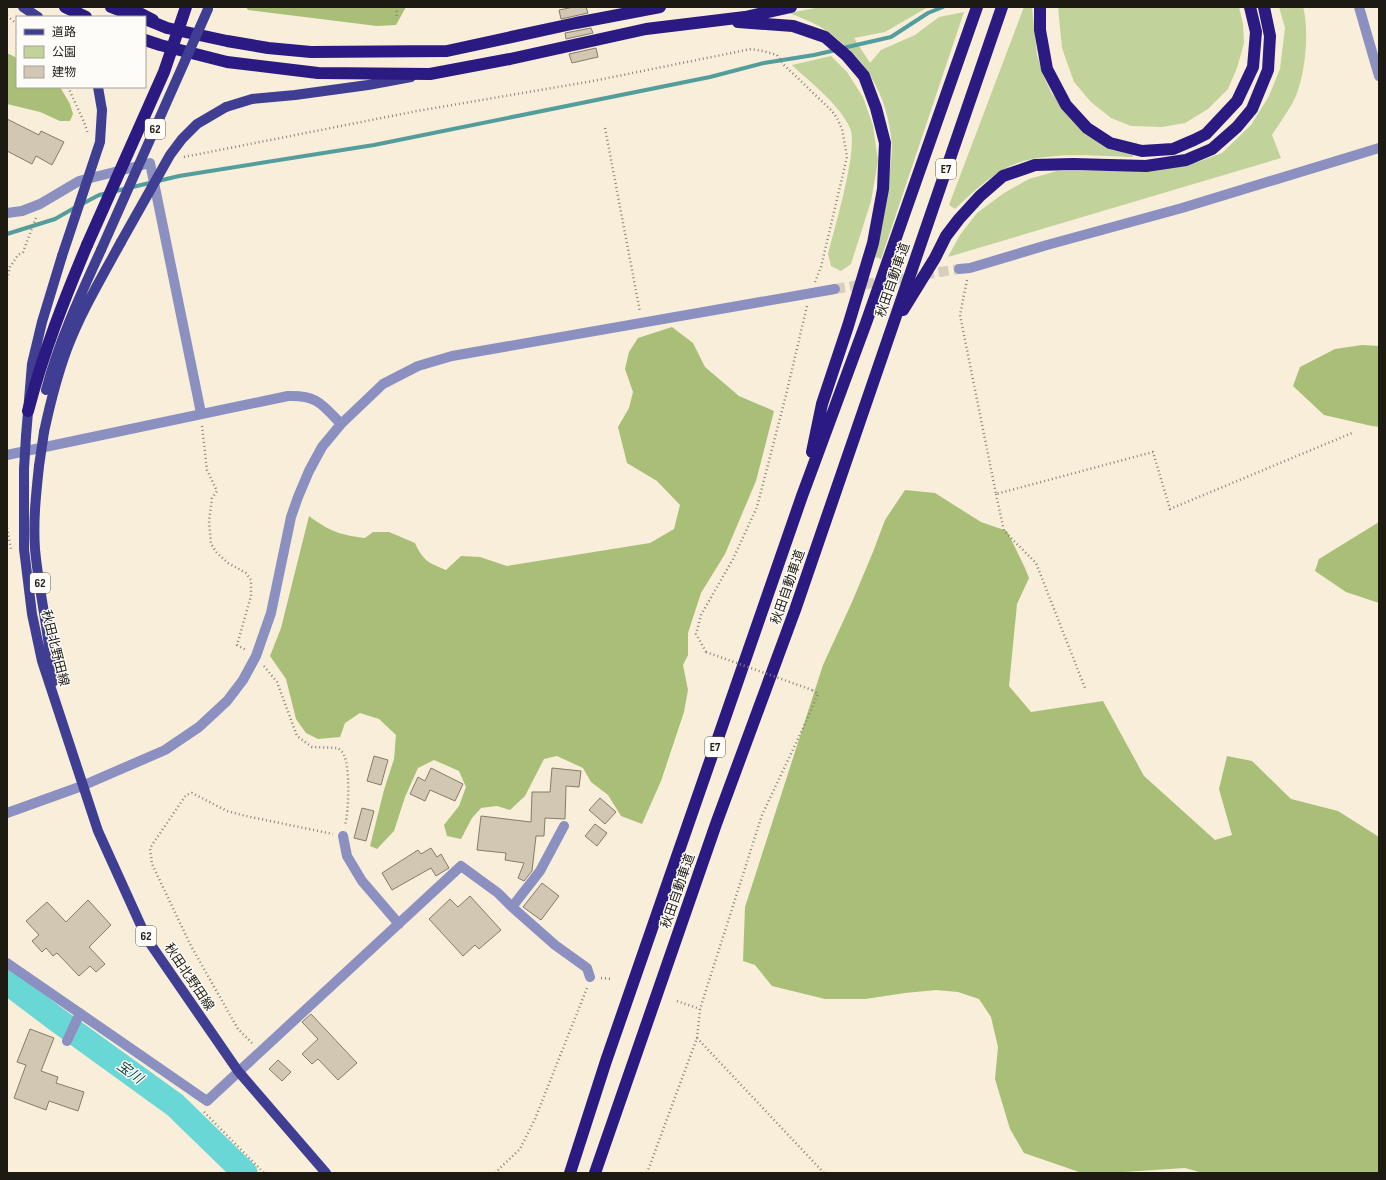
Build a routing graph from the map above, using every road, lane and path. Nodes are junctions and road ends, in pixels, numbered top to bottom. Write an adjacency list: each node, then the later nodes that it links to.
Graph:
1 (23, 7): 17 (main road)
2 (65, 7): 18 (highway)
3 (111, 7): 19 (highway)
4 (128, 7): 20 (highway)
5 (186, 7): 44 (highway, bridge)
6 (396, 7): 22 (path)
7 (660, 7): 26 (highway)
8 (791, 7): 24 (highway)
9 (1040, 7): 10 (highway)
10 (1250, 7)
11 (1264, 7): 43 (highway)
12 (1359, 7): 29 (street)
13 (209, 8): 47 (main road, 62, bridge)
14 (1002, 8): 43 (highway, 秋田自動車道 / E7)
15 (976, 10): 51 (highway, 秋田自動車道 / E7)
16 (7, 16): 25 (path)
17 (36, 16)
18 (84, 16)
19 (135, 16)
20 (145, 16)
21 (146, 16): 26 (highway)
22 (397, 18)
23 (146, 19): 26 (highway)
24 (713, 20): 28 (highway); 51 (highway)
25 (16, 23)
26 (168, 28)
27 (146, 40): 28 (highway)
28 (430, 74): 47 (main road, bridge)
29 (1379, 76)
30 (68, 88): 33 (path)
31 (98, 88): 44 (main road, 62, bridge)
32 (605, 128): 42 (path)
33 (88, 135)
34 (1379, 148): 38 (street)
35 (180, 158): 41 (path)
36 (7, 212): 45 (street)
37 (38, 214): 39 (path)
38 (964, 268): 50 (path)
39 (7, 279)
40 (835, 289): 41 (street)
41 (810, 294): 42 (street); 64 (path, bridge)
42 (642, 323): 46 (street)
43 (891, 329): 75 (highway, 秋田自動車道 / E7)
44 (28, 411): 54 (main road, 秋田北野田線 / 62, bridge)
45 (201, 413): 46 (street); 49 (street); 52 (path)
46 (340, 424): 52 (street)
47 (44, 432): 54 (main road, 秋田北野田線 / 62, bridge)
48 (1352, 433): 50 (path)
49 (7, 455)
50 (996, 494): 53 (path)
51 (802, 496): 74 (highway, 秋田自動車道 / E7)
52 (256, 656): 55 (street); 58 (path)
53 (1085, 688)
54 (54, 700): 55 (main road, 秋田北野田線 / 62)
55 (82, 786): 56 (street); 69 (main road, 秋田北野田線 / 62)
56 (7, 813)
57 (564, 826): 59 (street)
58 (343, 836): 60 (street); 68 (path)
59 (512, 907): 60 (street); 62 (street)
60 (399, 924): 68 (street)
61 (7, 963): 65 (street)
62 (590, 977): 73 (path)
63 (677, 1001): 64 (path)
64 (700, 1009): 66 (path)
65 (80, 1013): 67 (street); 69 (street)
66 (697, 1038): 76 (path); 77 (path)
67 (67, 1041)
68 (260, 1052): 69 (street)
69 (238, 1071): 72 (main road, 秋田北野田線 / 62)
70 (199, 1106): 71 (path)
71 (264, 1173)
72 (326, 1173)
73 (494, 1173)
74 (570, 1173)
75 (595, 1173)
76 (647, 1173)
77 (824, 1173)

